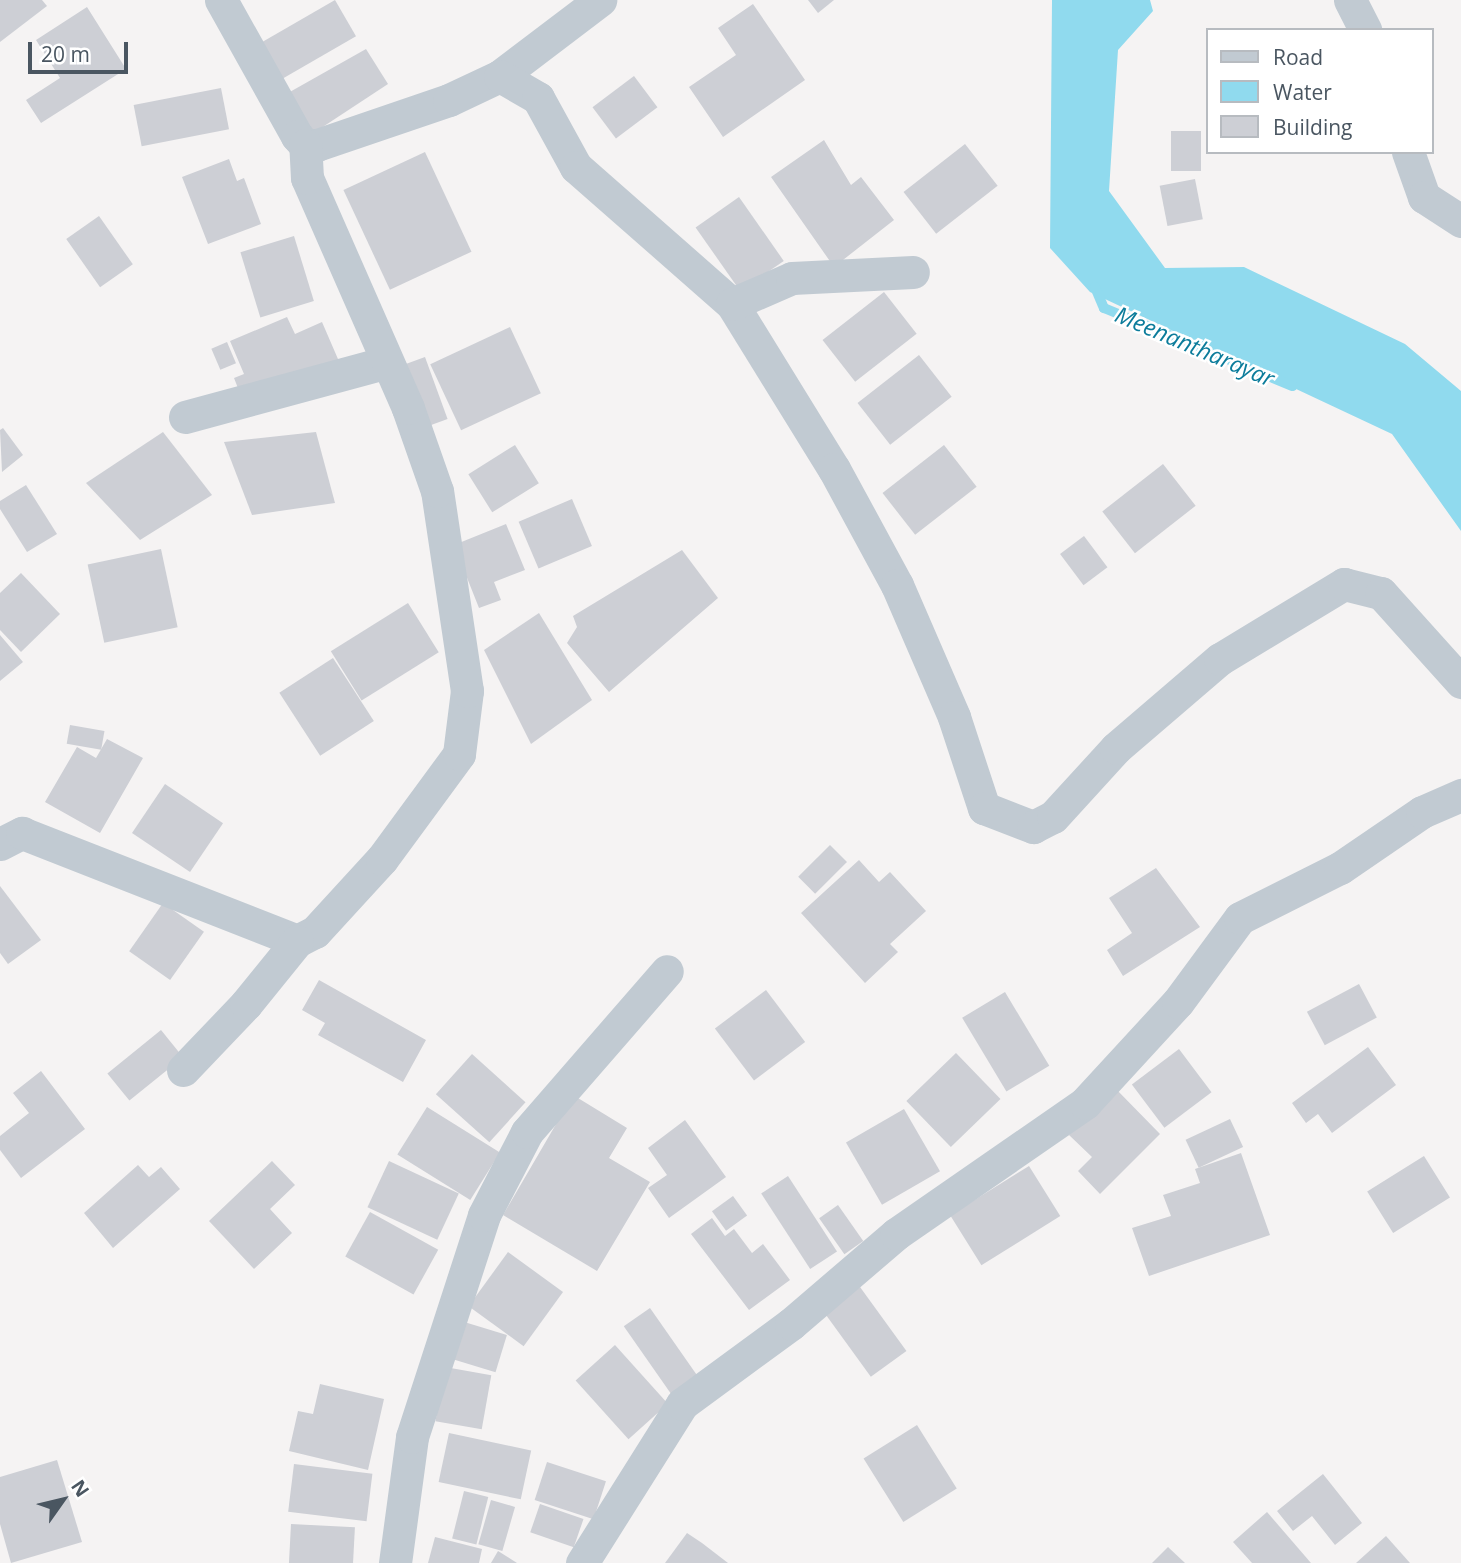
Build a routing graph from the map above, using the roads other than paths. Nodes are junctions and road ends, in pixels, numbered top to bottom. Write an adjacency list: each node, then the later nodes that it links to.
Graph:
1 (221, 0): 6 (street)
2 (600, 0): 5 (street)
3 (1350, 0): 4 (street)
4 (1364, 28)
5 (500, 76): 6 (street); 10 (street)
6 (305, 145): 11 (street)
7 (1409, 154): 8 (street)
8 (1461, 221)
9 (914, 272): 10 (street)
10 (732, 304): 13 (street)
11 (387, 362): 12 (street); 16 (street)
12 (185, 417)
13 (1461, 682)
14 (1461, 795): 20 (street)
15 (0, 844): 16 (street)
16 (297, 941): 18 (street)
17 (667, 971): 19 (street)
18 (183, 1070)
19 (395, 1563)
20 (582, 1563)

